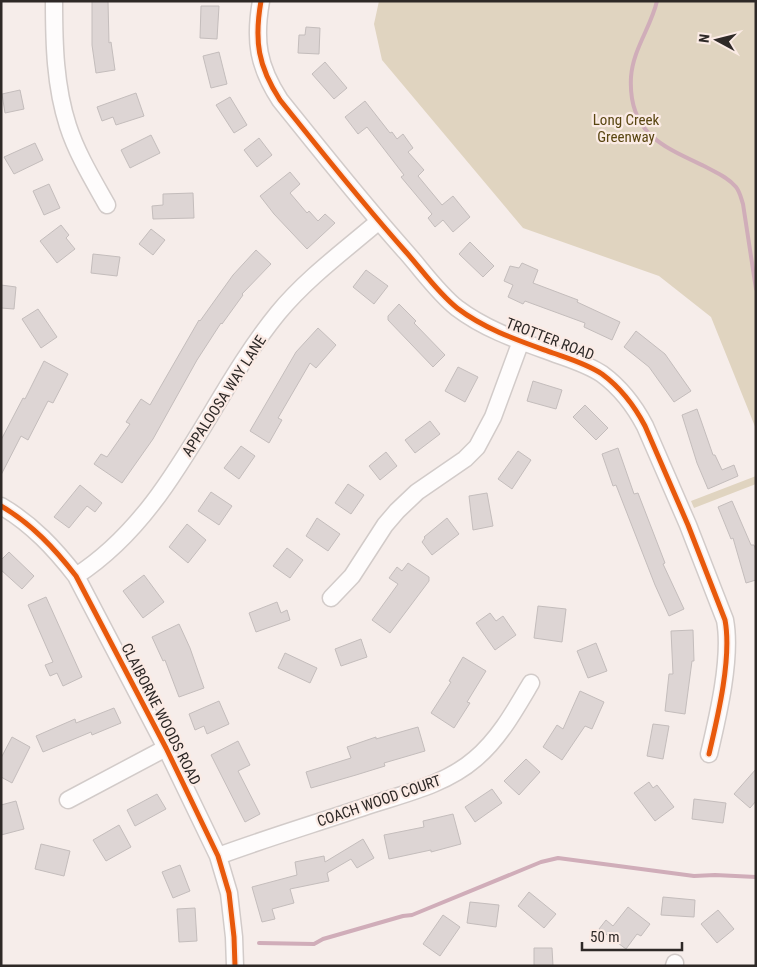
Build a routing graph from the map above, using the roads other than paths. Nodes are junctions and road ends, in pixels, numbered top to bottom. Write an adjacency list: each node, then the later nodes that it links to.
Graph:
1 (54, 1): 3 (street)
2 (261, 1): 4 (street, TROTTER ROAD)
3 (107, 205)
4 (379, 222): 5 (street, TROTTER ROAD); 7 (street, APPALOOSA WAY LANE)
5 (521, 341): 8 (street); 11 (street, TROTTER ROAD)
6 (1, 506): 7 (street, CLAIBORNE WOODS ROAD)
7 (76, 576): 10 (street, CLAIBORNE WOODS ROAD)
8 (332, 598)
9 (531, 683): 13 (street, COACH WOOD COURT)
10 (166, 748): 12 (street); 13 (street, CLAIBORNE WOODS ROAD)
11 (709, 754)
12 (68, 800)
13 (218, 856): 14 (street, CLAIBORNE WOODS ROAD)
14 (234, 966)

